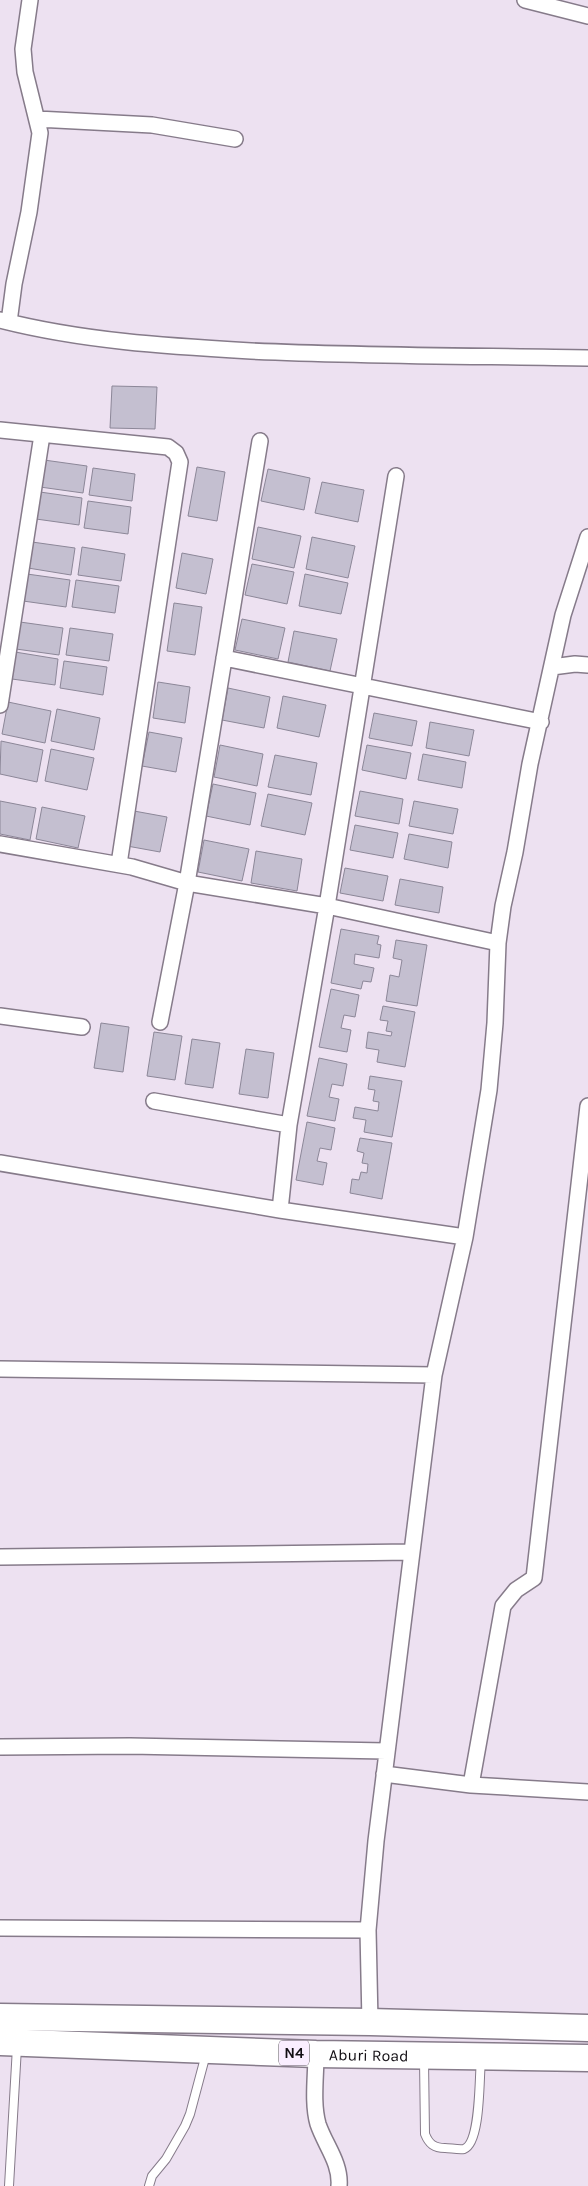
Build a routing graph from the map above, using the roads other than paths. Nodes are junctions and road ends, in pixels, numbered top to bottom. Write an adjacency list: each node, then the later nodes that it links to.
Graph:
1 (30, 0): 4 (street)
2 (525, 0): 3 (street)
3 (588, 16)
4 (37, 119): 5 (street); 6 (street)
5 (235, 139)
6 (4, 321): 7 (street)
7 (588, 358)
8 (0, 430): 9 (street)
9 (42, 434): 17 (street); 20 (street)
10 (260, 441): 13 (street)
11 (396, 476): 16 (street)
12 (588, 537): 15 (street)
13 (224, 658): 16 (street); 21 (street)
14 (588, 665): 15 (street)
15 (552, 667): 18 (street)
16 (362, 686): 18 (street); 22 (street)
17 (0, 705)
18 (541, 722): 23 (street)
19 (0, 844): 20 (street)
20 (119, 864): 21 (street)
21 (187, 883): 22 (street); 25 (street)
22 (327, 906): 23 (street); 29 (street)
23 (498, 943): 32 (street)
24 (0, 1016): 26 (street)
25 (160, 1022)
26 (82, 1027)
27 (154, 1101): 29 (street)
28 (588, 1106): 40 (street)
29 (290, 1125): 31 (street)
30 (0, 1163): 31 (street)
31 (280, 1210): 32 (street)
32 (465, 1237): 34 (street)
33 (0, 1369): 34 (street)
34 (434, 1375): 35 (street)
35 (412, 1552): 36 (street); 38 (street)
36 (0, 1557)
37 (0, 1747): 38 (street)
38 (386, 1751): 39 (street)
39 (384, 1774): 40 (street); 43 (street)
40 (471, 1785): 41 (street)
41 (588, 1792)
42 (0, 1928): 43 (street)
43 (368, 1930): 45 (street)
44 (0, 2017): 45 (highway, Aburi Road / N4)
45 (370, 2022): 46 (highway, Aburi Road / N4)
46 (588, 2028)
47 (8, 2042): 48 (highway, Aburi Road / N4); 53 (lane)
48 (208, 2050): 49 (highway, Aburi Road / N4); 54 (lane)
49 (316, 2054): 50 (highway, Aburi Road / N4); 55 (street)
50 (424, 2056): 51 (highway, Aburi Road / N4); 51 (lane)
51 (481, 2056): 52 (highway, Aburi Road / N4)
52 (588, 2058)
53 (9, 2186)
54 (149, 2186)
55 (339, 2186)

